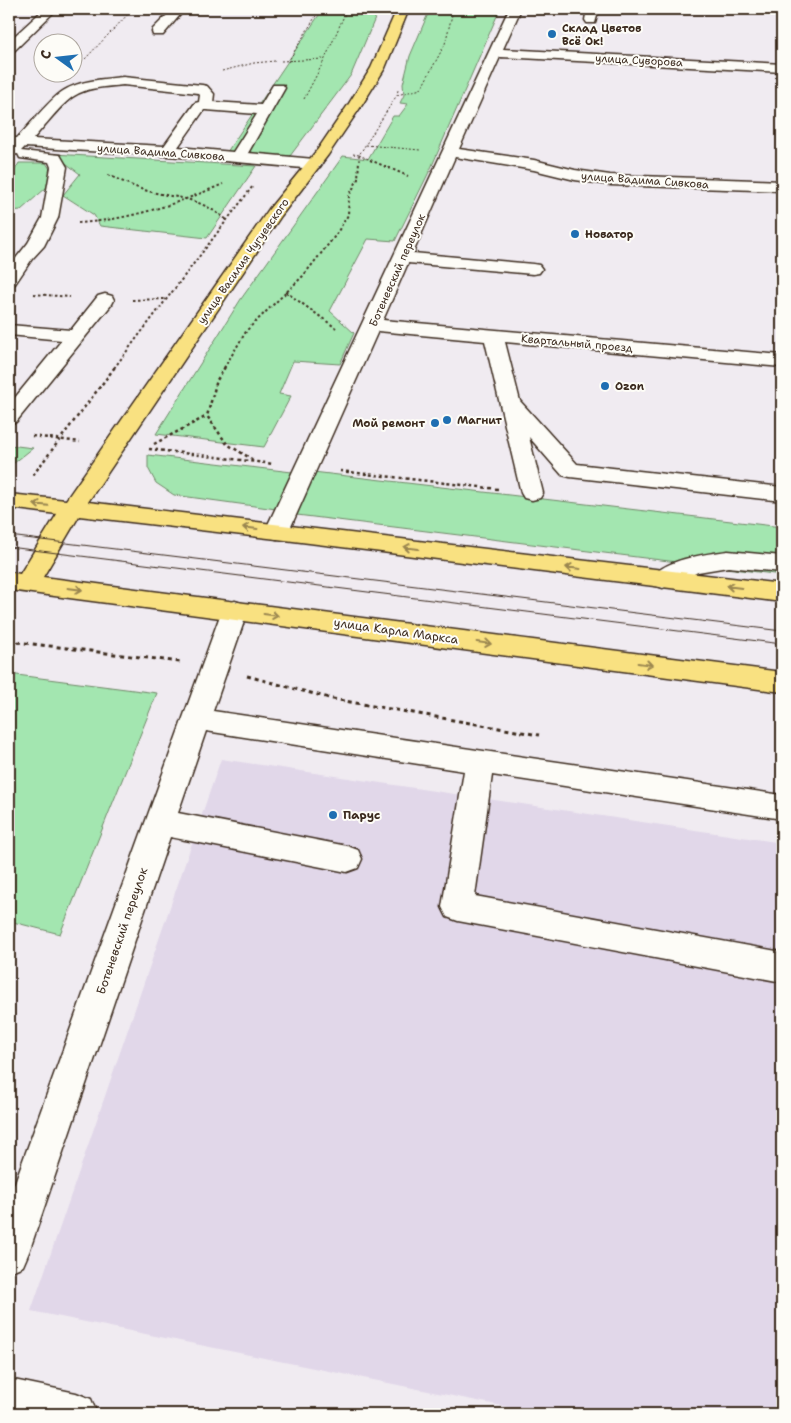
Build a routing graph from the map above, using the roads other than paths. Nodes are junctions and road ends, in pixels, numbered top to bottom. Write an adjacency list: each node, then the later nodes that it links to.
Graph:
1 (51, 9): 7 (street)
2 (179, 9): 5 (street)
3 (403, 9): 18 (main road, улица Василия Чугуевского)
4 (515, 9): 9 (street, Ботеневский переулок)
5 (158, 32)
6 (9, 35): 7 (street)
7 (22, 36): 8 (street)
8 (9, 48)
9 (495, 52): 10 (street, улица Суворова); 16 (street, Ботеневский переулок)
10 (782, 68)
11 (278, 86): 13 (street)
12 (206, 106): 13 (street); 14 (street); 15 (street)
13 (266, 110): 17 (street)
14 (12, 149): 15 (street, улица Вадима Сивкова); 22 (street)
15 (168, 151): 17 (street, улица Вадима Сивкова)
16 (450, 152): 19 (street, улица Вадима Сивкова); 20 (street, Ботеневский переулок)
17 (238, 157): 18 (street, улица Вадима Сивкова)
18 (314, 164): 36 (main road, улица Василия Чугуевского)
19 (782, 186)
20 (403, 257): 21 (street); 25 (street, Ботеневский переулок)
21 (533, 269)
22 (9, 280)
23 (105, 300): 27 (street)
24 (11, 330): 27 (street)
25 (368, 334): 26 (street, Квартальный проезд); 37 (street, Ботеневский переулок)
26 (493, 335): 28 (street, Квартальный проезд); 31 (street)
27 (76, 336): 30 (street)
28 (782, 361)
29 (9, 390): 30 (street)
30 (30, 392): 32 (street)
31 (509, 402): 33 (street); 34 (street)
32 (9, 418)
33 (532, 493)
34 (782, 494)
35 (10, 502): 36 (main road, one-way to 35)
36 (72, 508): 37 (main road, one-way to 36); 40 (main road, улица Василия Чугуевского)
37 (277, 531): 39 (main road, one-way to 37)
38 (782, 564): 39 (street)
39 (663, 579): 41 (main road, one-way to 39)
40 (18, 582): 42 (main road, улица Карла Маркса, one-way to 42)
41 (782, 593)
42 (235, 610): 43 (main road, улица Карла Маркса, one-way to 43); 44 (street, Ботеневский переулок)
43 (782, 682)
44 (196, 719): 45 (street); 47 (street, Ботеневский переулок)
45 (480, 762): 46 (street); 49 (street)
46 (782, 807)
47 (160, 822): 48 (street); 50 (street, Ботеневский переулок)
48 (347, 858)
49 (782, 967)
50 (9, 1252)
51 (9, 1400): 52 (street)
52 (76, 1414)

